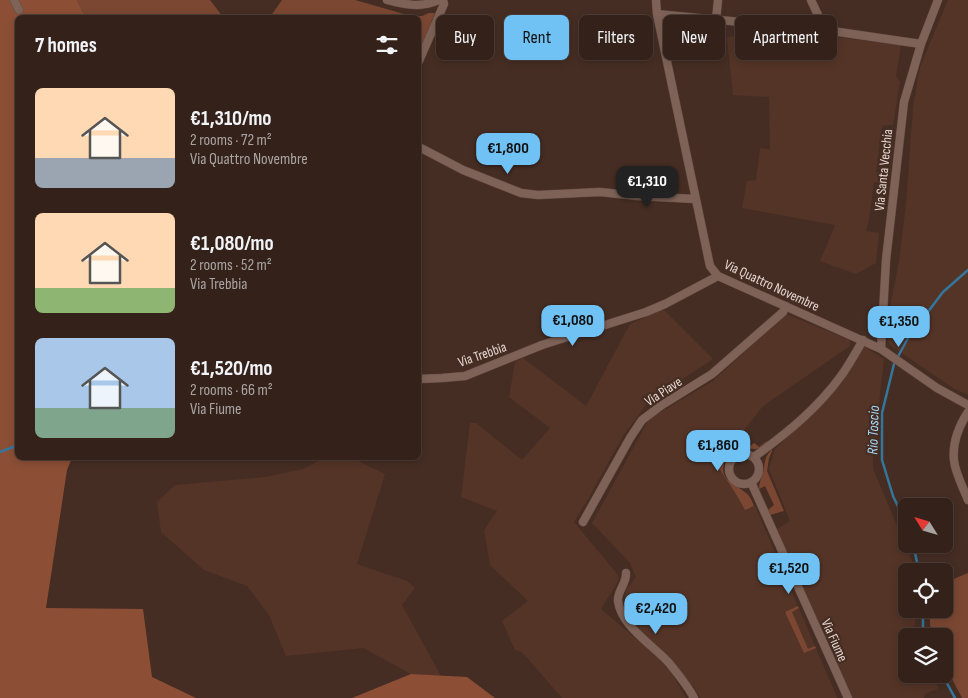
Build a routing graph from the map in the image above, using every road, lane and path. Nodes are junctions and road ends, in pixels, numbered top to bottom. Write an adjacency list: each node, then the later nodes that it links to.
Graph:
1 (14, 0): 8 (street)
2 (387, 0): 3 (street)
3 (441, 0): 15 (street)
4 (656, 0): 9 (street, Via Quattro Novembre)
5 (718, 0): 11 (street)
6 (811, 0): 12 (street)
7 (938, 0): 14 (street, Via Santa Vecchia)
8 (19, 10)
9 (657, 14): 10 (street); 17 (street, Via Quattro Novembre)
10 (667, 15)
11 (716, 15)
12 (818, 15)
13 (837, 32): 14 (street)
14 (921, 44): 21 (street, Via Santa Vecchia)
15 (421, 56)
16 (421, 148): 17 (street)
17 (696, 199): 18 (street, Via Quattro Novembre)
18 (718, 276): 19 (street, Via Quattro Novembre); 22 (street, Via Trebbia)
19 (786, 306): 20 (street, Via Quattro Novembre); 28 (street, Via Piave)
20 (863, 340): 21 (street, Via Quattro Novembre); 25 (street)
21 (881, 348): 23 (street, Via Quattro Novembre)
22 (421, 379)
23 (968, 405)
24 (968, 412): 27 (street)
25 (754, 457): 26 (street); 26 (street)
26 (751, 482): 31 (street, Via Fiume)
27 (968, 500)
28 (583, 522)
29 (626, 573): 30 (street)
30 (694, 698)
31 (848, 698)

